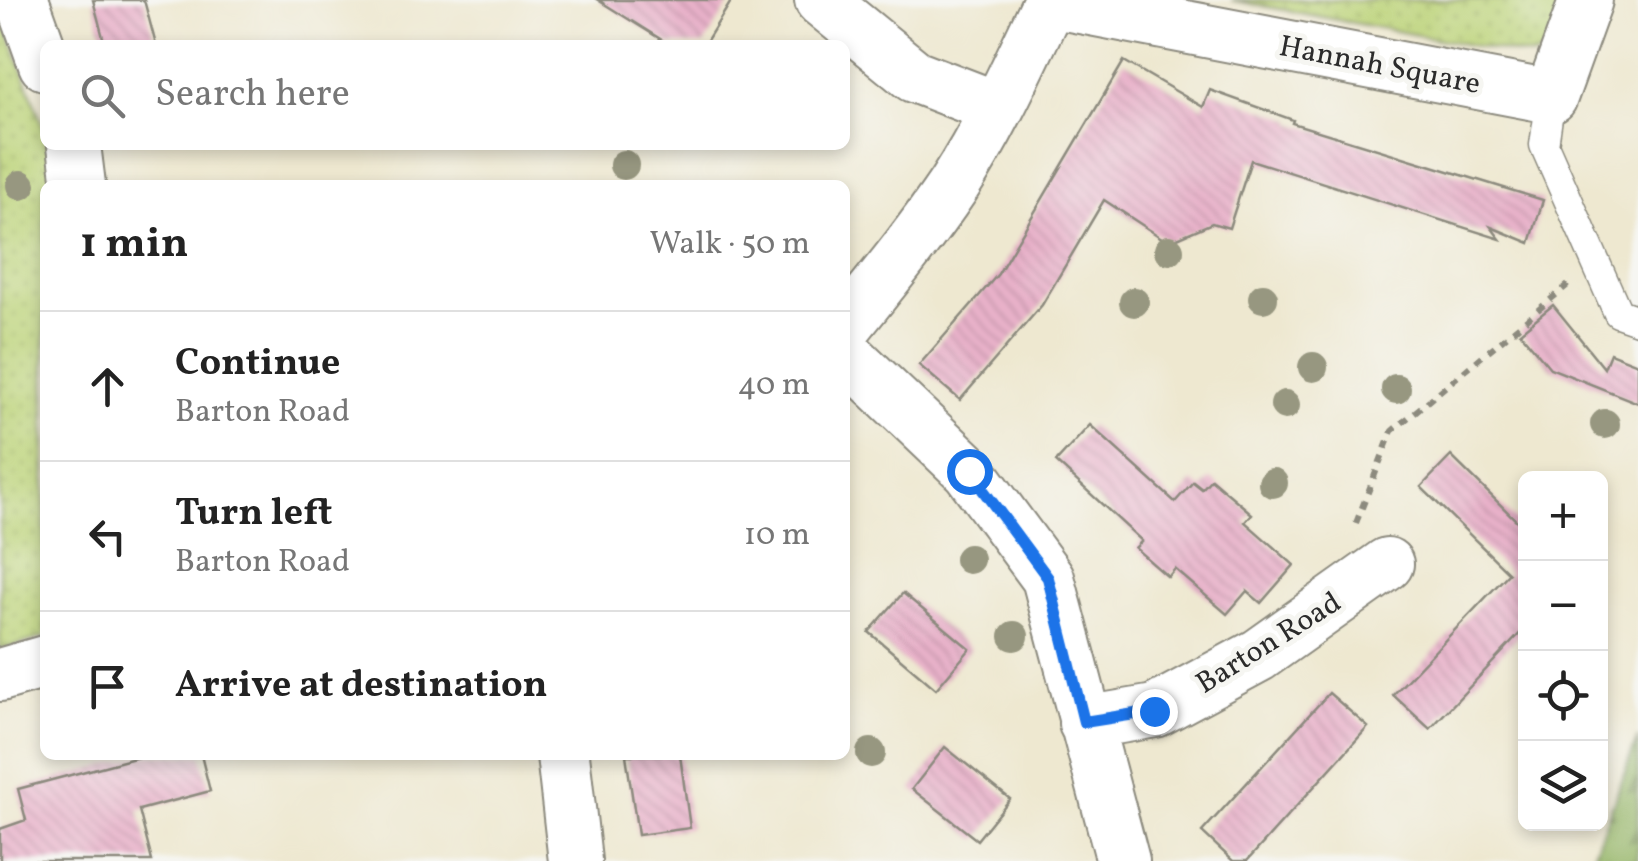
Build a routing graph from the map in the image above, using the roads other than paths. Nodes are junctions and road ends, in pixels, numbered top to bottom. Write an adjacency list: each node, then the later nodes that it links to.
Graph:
1 (19, 0): 5 (street)
2 (821, 0): 7 (street)
3 (1049, 0): 6 (street, Hannah Square); 7 (street)
4 (1586, 0): 6 (street)
5 (40, 52)
6 (1552, 97): 10 (lane)
7 (998, 108): 11 (street)
8 (75, 150): 9 (street)
9 (78, 180)
10 (1638, 320)
11 (850, 322)
12 (850, 357): 16 (street)
13 (1388, 564): 16 (street, Barton Road)
14 (40, 663): 15 (street)
15 (0, 675)
16 (1084, 722): 19 (street)
17 (564, 760): 18 (street)
18 (575, 861)
19 (1123, 861)

